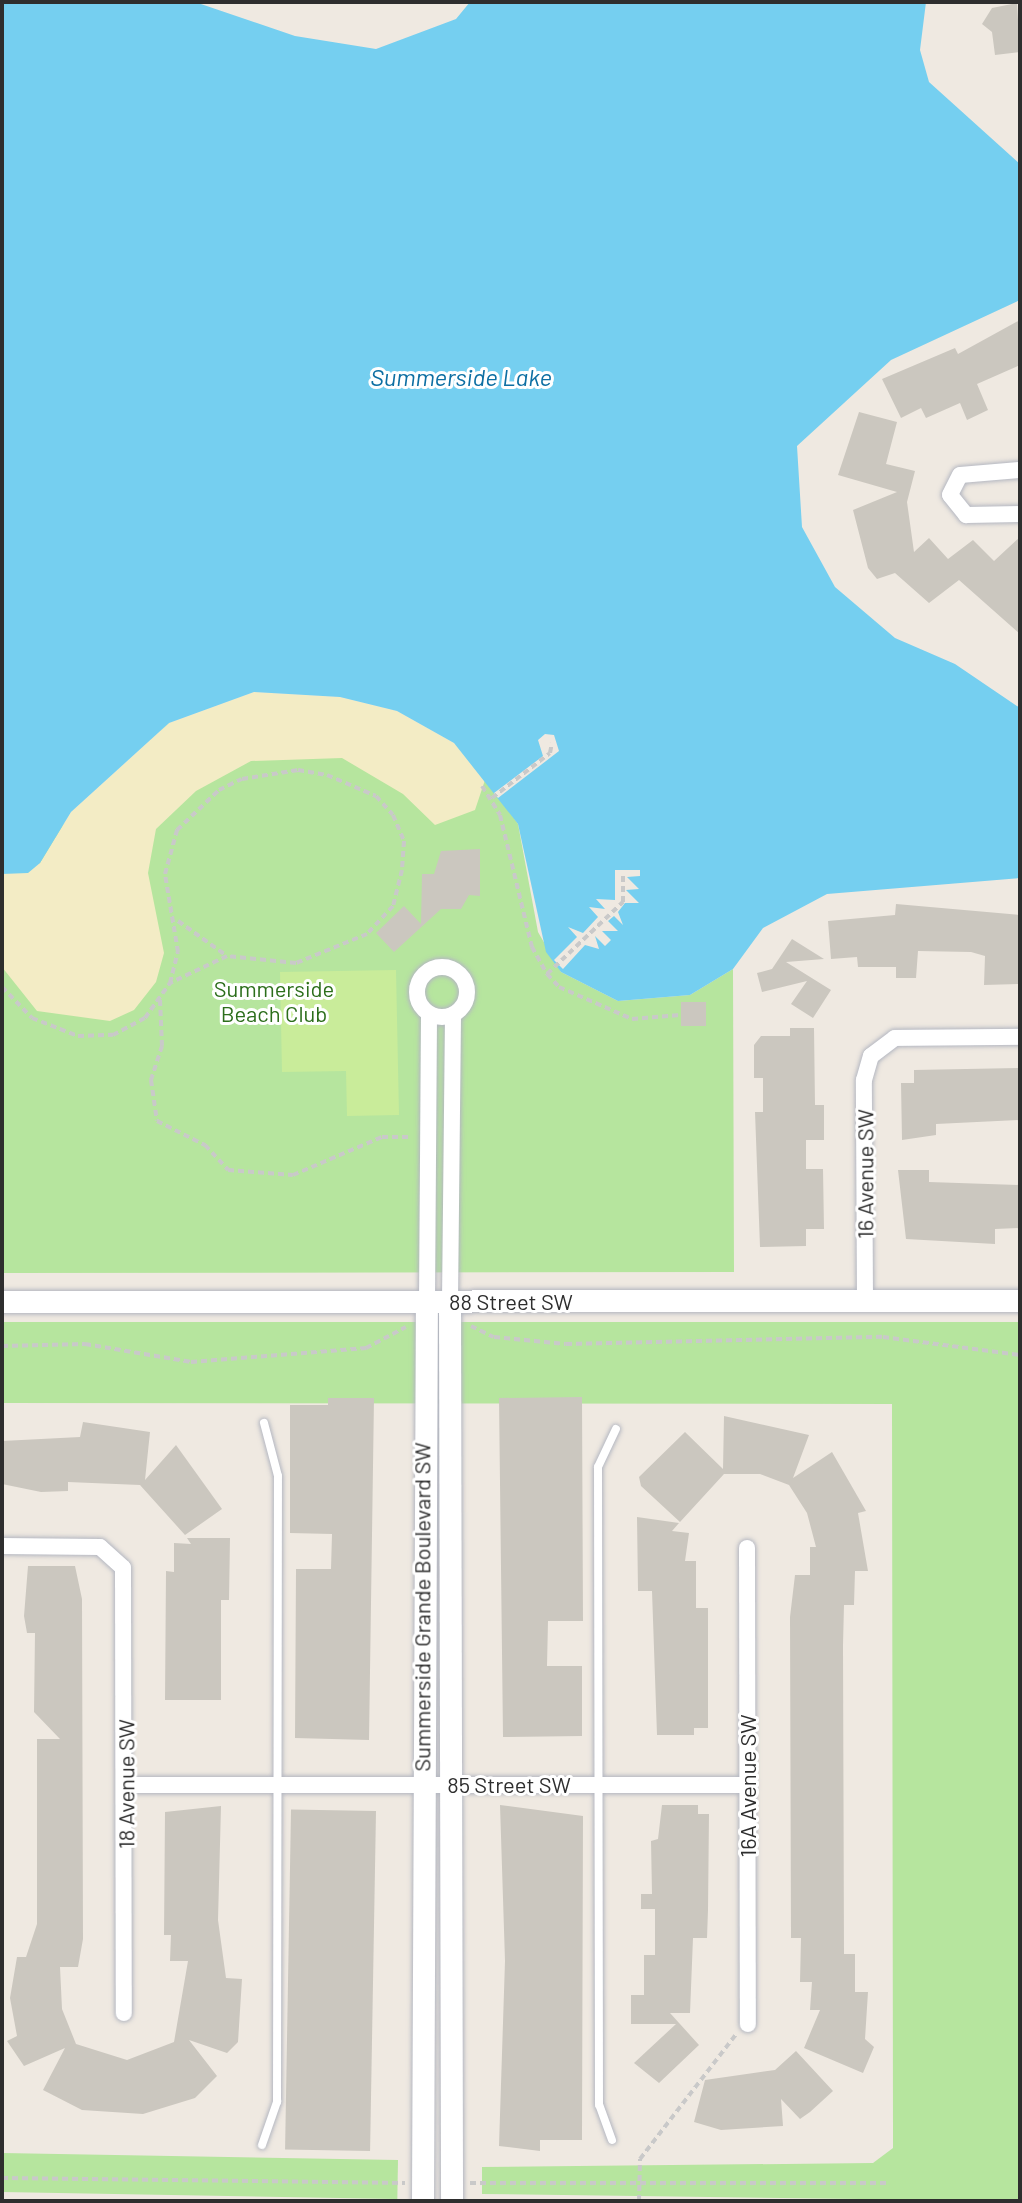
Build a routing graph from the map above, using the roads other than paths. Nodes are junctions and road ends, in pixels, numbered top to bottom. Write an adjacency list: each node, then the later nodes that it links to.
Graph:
1 (1020, 469): 2 (street); 3 (street)
2 (1020, 486)
3 (1020, 514)
4 (429, 1014): 5 (street); 5 (street, Summerside Grande Boulevard SW); 10 (street, Summerside Grande Boulevard SW)
5 (453, 1015): 11 (street, Summerside Grande Boulevard SW)
6 (1020, 1037): 7 (street, 16 Avenue SW)
7 (865, 1301): 8 (street, 88 Street SW); 11 (street, 88 Street SW)
8 (1020, 1301)
9 (2, 1302): 10 (street, 88 Street SW)
10 (427, 1302): 11 (street, 88 Street SW); 18 (street, Summerside Grande Boulevard SW)
11 (450, 1302): 19 (street, Summerside Grande Boulevard SW)
12 (264, 1423): 17 (lane)
13 (616, 1429): 20 (lane)
14 (2, 1546): 16 (street, 18 Avenue SW)
15 (747, 1548): 21 (street, 16A Avenue SW)
16 (127, 1785): 17 (street, 85 Street SW); 22 (street, 18 Avenue SW)
17 (275, 1785): 18 (street, 85 Street SW); 25 (lane)
18 (422, 1785): 19 (street, 85 Street SW); 26 (street, Summerside Grande Boulevard SW)
19 (453, 1785): 20 (street, 85 Street SW); 27 (street, Summerside Grande Boulevard SW)
20 (598, 1785): 21 (street, 85 Street SW); 24 (lane)
21 (748, 1785): 23 (street, 16A Avenue SW)
22 (124, 2013)
23 (748, 2024)
24 (612, 2140)
25 (262, 2145)
26 (419, 2192)
27 (455, 2192)

